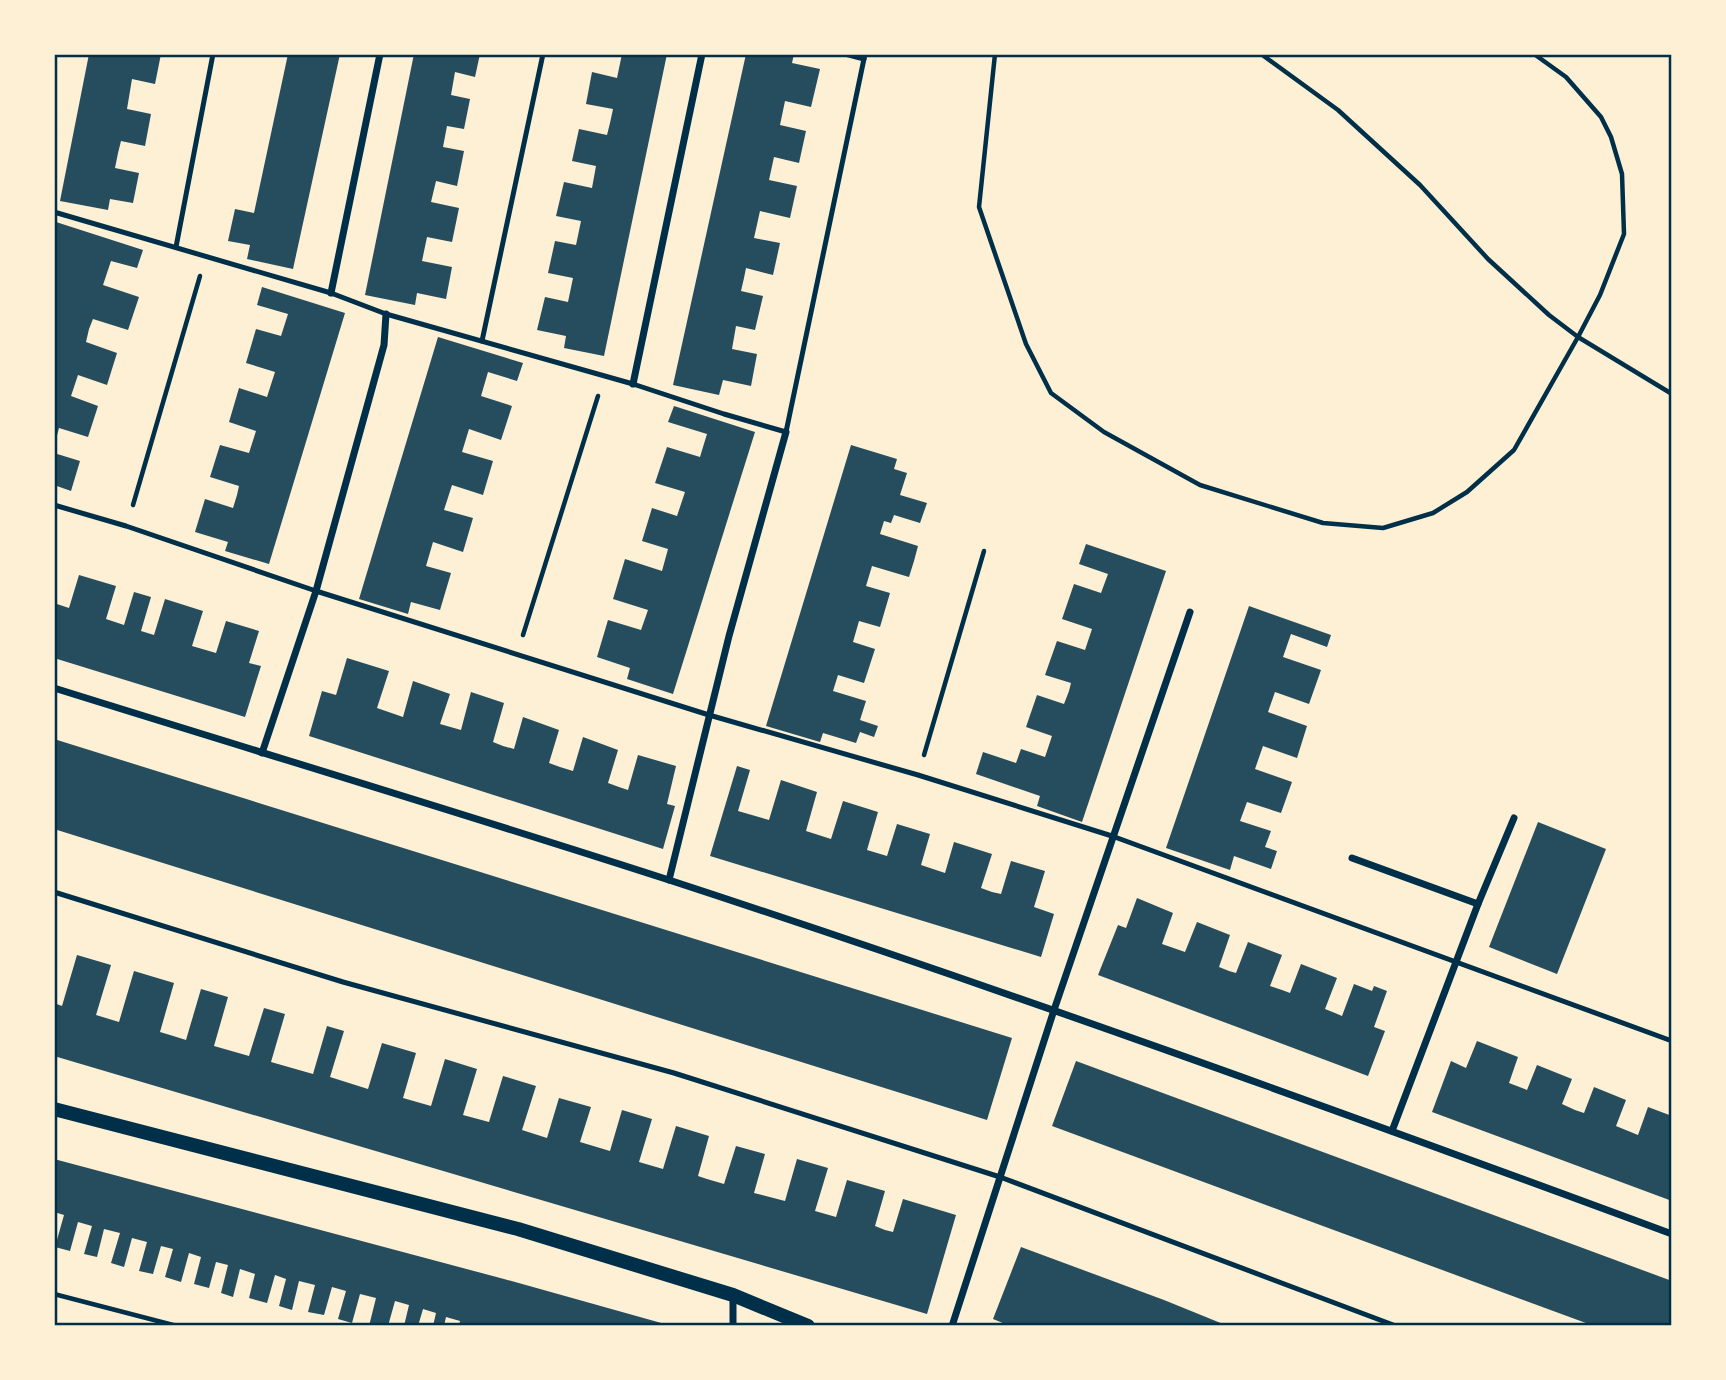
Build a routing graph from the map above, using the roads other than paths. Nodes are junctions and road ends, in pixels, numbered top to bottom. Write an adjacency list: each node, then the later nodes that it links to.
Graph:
1 (213, 54): 8 (lane)
2 (380, 54): 9 (street)
3 (543, 54): 11 (lane)
4 (702, 54): 12 (street)
5 (845, 54): 6 (lane)
6 (865, 57): 13 (lane)
7 (54, 212): 8 (lane)
8 (176, 247): 9 (lane)
9 (331, 293): 10 (lane)
10 (386, 314): 11 (lane); 15 (street)
11 (482, 341): 12 (lane)
12 (633, 383): 13 (lane)
13 (786, 432): 18 (street)
14 (54, 505): 15 (lane)
15 (316, 591): 18 (lane); 19 (street)
16 (1191, 612): 21 (street)
17 (54, 688): 19 (street)
18 (709, 715): 21 (lane); 23 (street)
19 (262, 753): 23 (street)
20 (1514, 818): 25 (street)
21 (1112, 836): 26 (lane); 27 (street)
22 (1352, 858): 25 (street)
23 (668, 880): 27 (street)
24 (54, 892): 31 (lane)
25 (1478, 904): 26 (street)
26 (1457, 962): 28 (lane); 30 (street)
27 (1054, 1010): 30 (street); 31 (street)
28 (1672, 1041)
29 (54, 1109): 33 (main road)
30 (1392, 1131): 32 (street)
31 (1000, 1177): 36 (street); 37 (lane)
32 (1672, 1234)
33 (733, 1295): 34 (street); 35 (main road)
34 (733, 1326)
35 (808, 1326)
36 (952, 1326)
37 (1396, 1326)

